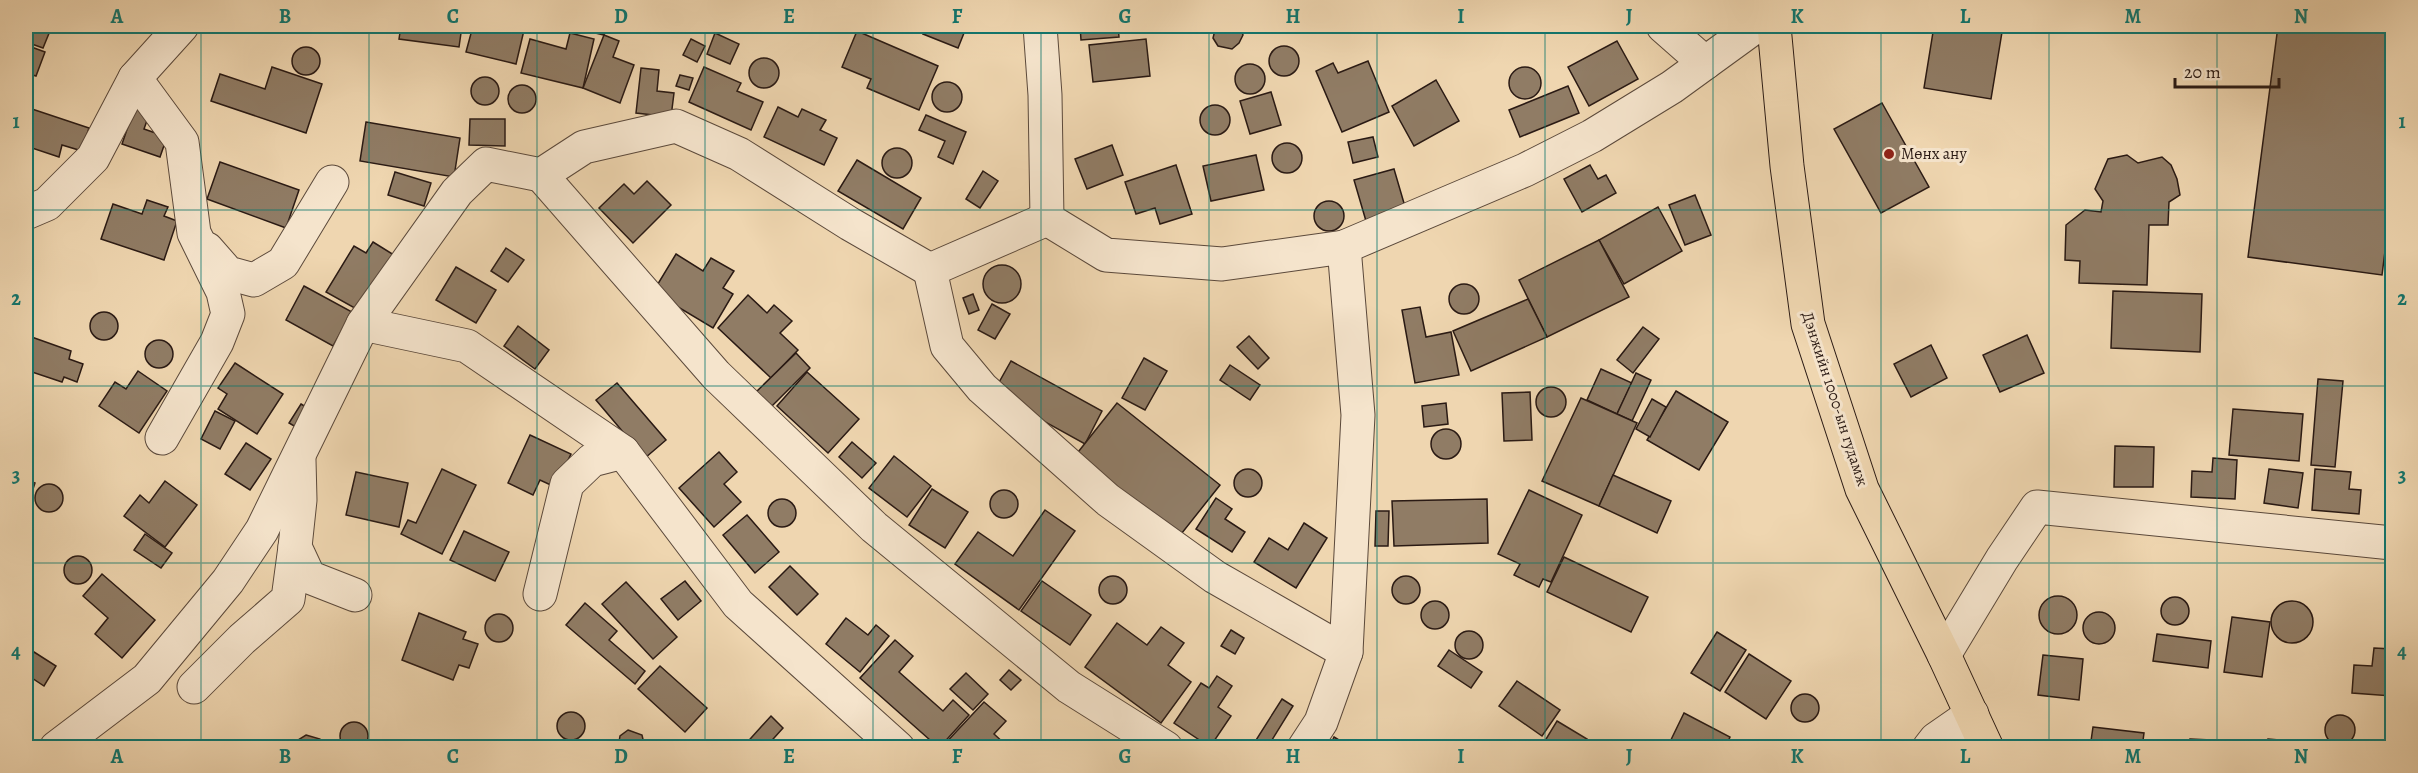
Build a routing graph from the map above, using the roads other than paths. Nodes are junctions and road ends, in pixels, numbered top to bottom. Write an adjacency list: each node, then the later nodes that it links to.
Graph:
1 (182, 26): 7 (street)
2 (1040, 26): 11 (street)
3 (1663, 26): 6 (street)
4 (1756, 26): 6 (street)
5 (1774, 26): 24 (main road, Дэнжийн 1000-ын гудамж)
6 (1705, 63): 13 (street)
7 (135, 78): 10 (street); 12 (street)
8 (541, 175): 14 (street); 15 (street); 30 (street)
9 (332, 182): 12 (street)
10 (33, 205)
11 (1047, 219): 13 (street); 14 (street)
12 (194, 233): 16 (street)
13 (1344, 248): 23 (street)
14 (930, 270): 23 (street)
15 (363, 324): 17 (street); 18 (street)
16 (162, 438)
17 (298, 452): 20 (street); 28 (street)
18 (623, 452): 21 (street); 29 (street)
19 (2392, 543): 24 (street)
20 (295, 547): 22 (street); 25 (street)
21 (540, 594)
22 (355, 595)
23 (1346, 652): 31 (street)
24 (1944, 655): 26 (main road, Дэнжийн 1000-ын гудамж)
25 (194, 687)
26 (1972, 714): 27 (street); 32 (main road, Дэнжийн 1000-ын гудамж)
27 (1929, 745)
28 (56, 747)
29 (898, 747)
30 (1166, 747)
31 (1304, 747)
32 (1987, 747)

